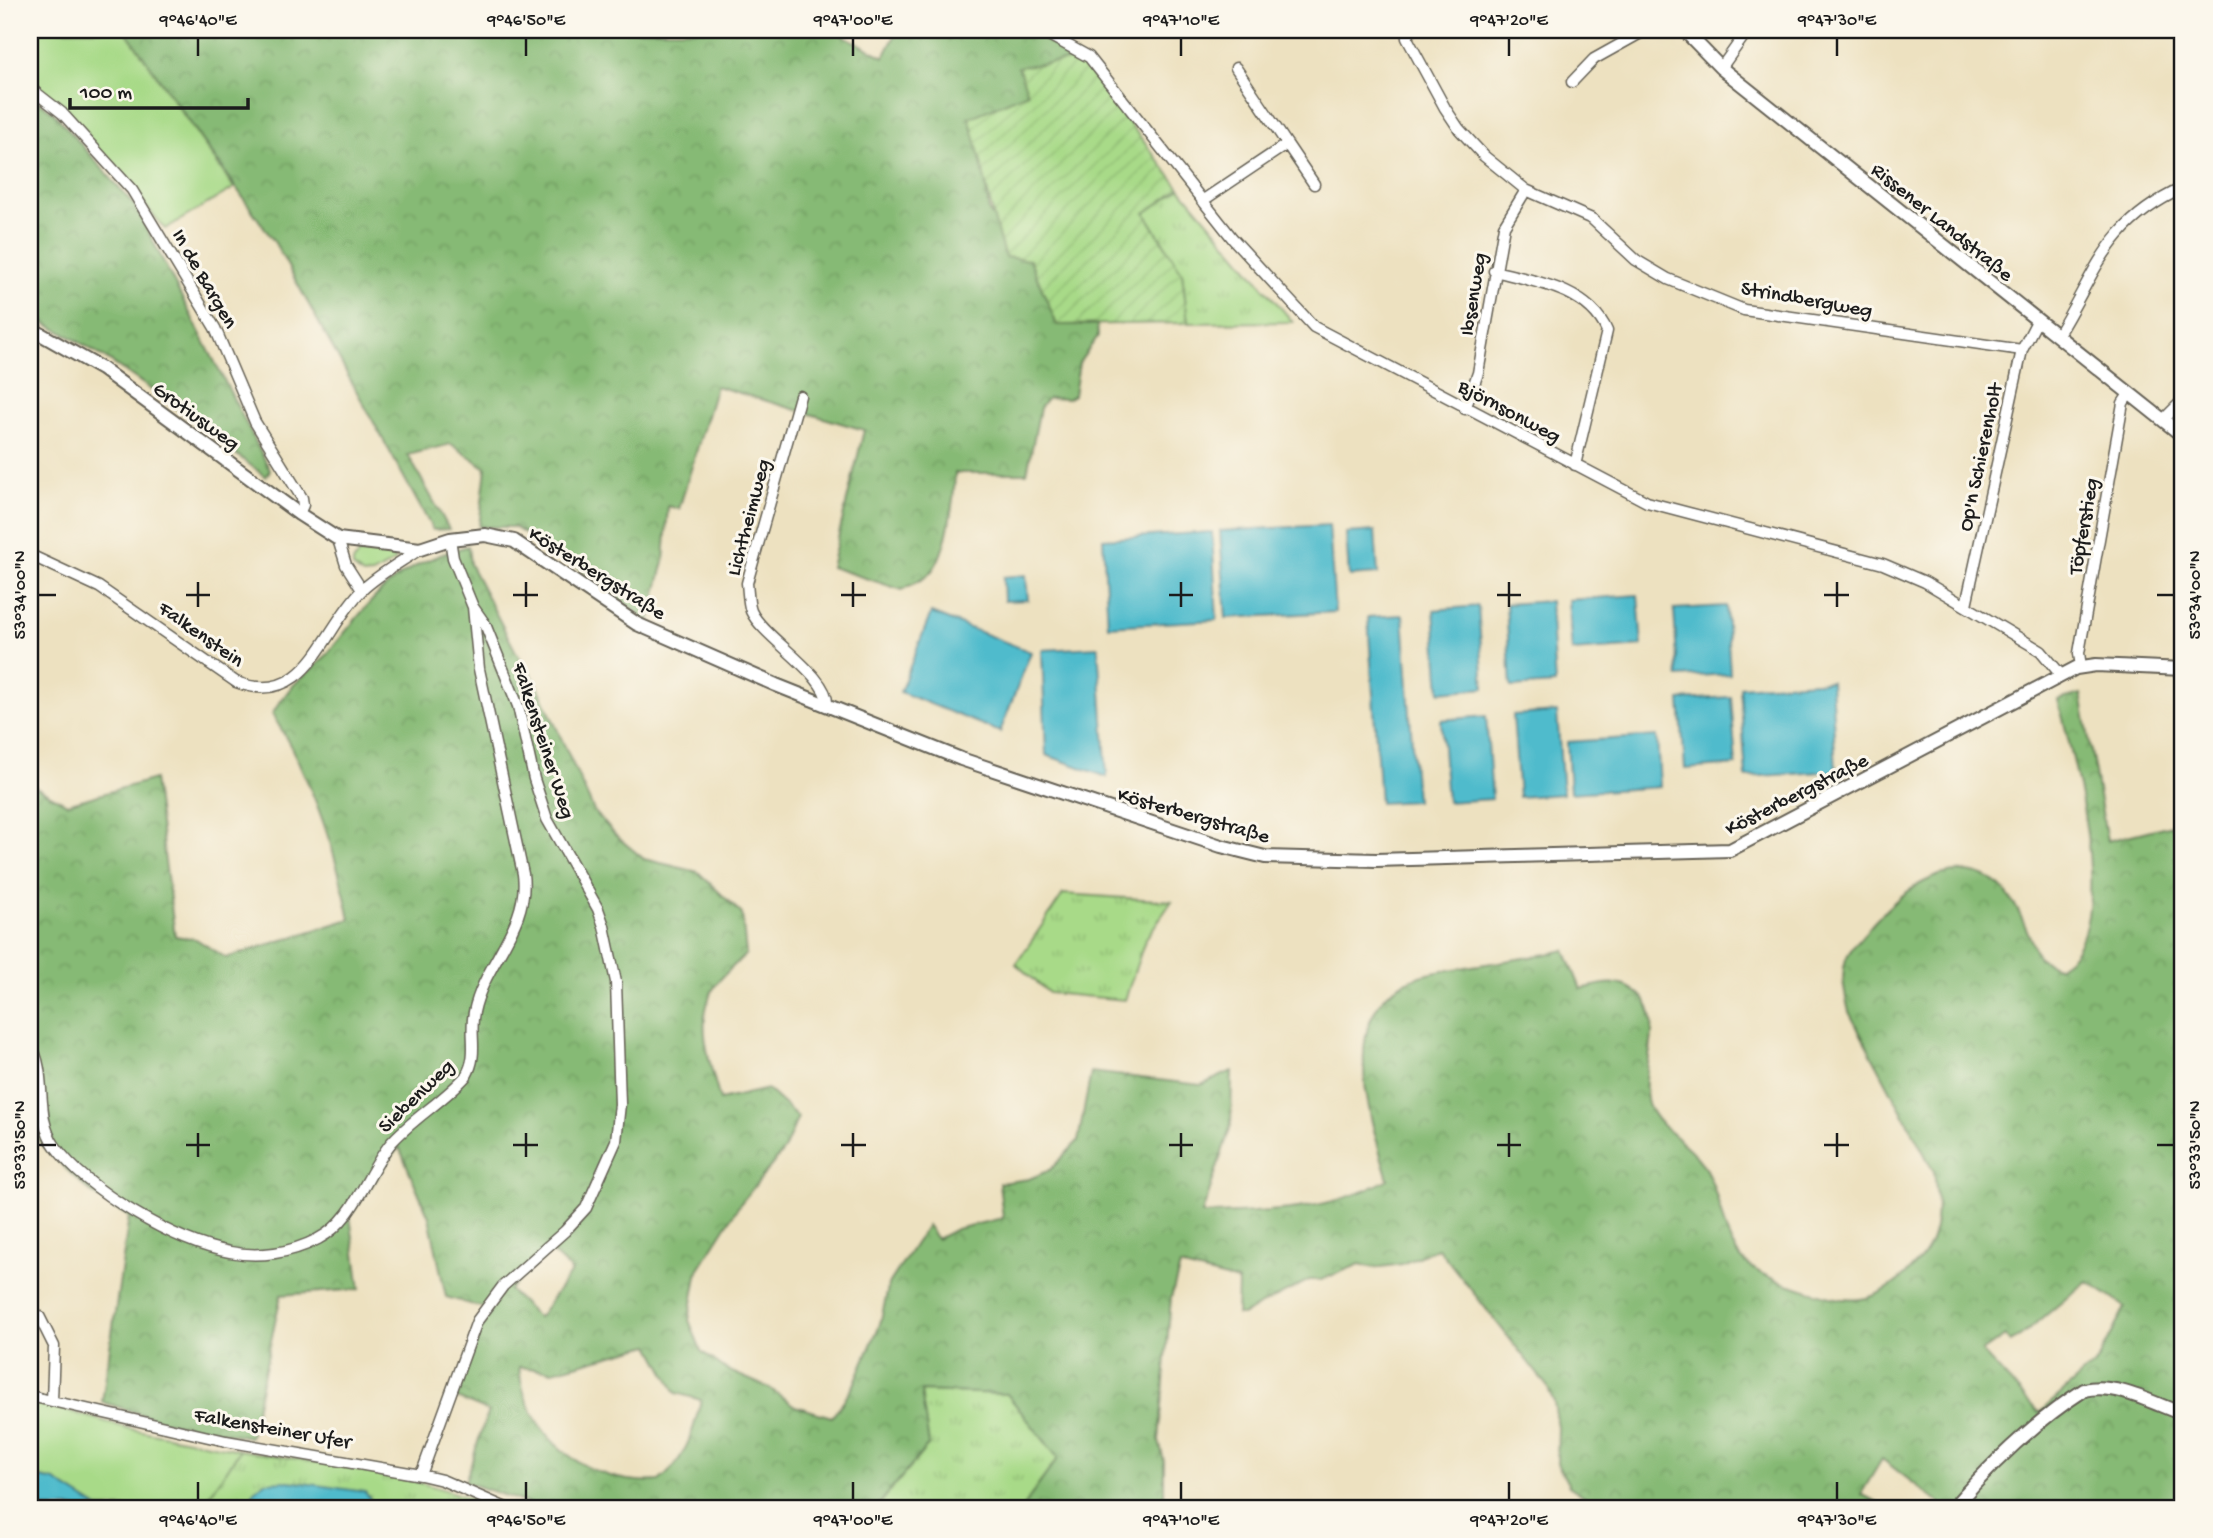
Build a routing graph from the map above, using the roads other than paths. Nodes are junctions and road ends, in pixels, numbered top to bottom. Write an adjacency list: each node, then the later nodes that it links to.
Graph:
1 (1040, 30): 14 (street, Björnsonweg)
2 (1411, 30): 13 (street, Strindbergweg)
3 (1646, 30): 8 (street)
4 (1684, 30): 7 (street, Rissener Landstraße)
5 (1748, 30): 7 (street)
6 (1236, 68): 10 (street)
7 (1721, 68): 16 (street, Rissener Landstraße)
8 (1572, 82)
9 (30, 88): 27 (street, In de Bargen)
10 (1287, 144): 11 (street); 14 (street)
11 (1314, 184)
12 (2183, 188): 18 (street)
13 (1526, 190): 15 (street, Ibsenweg); 19 (street, Strindbergweg)
14 (1202, 201): 23 (street, Björnsonweg)
15 (1494, 271): 23 (street, Ibsenweg); 26 (street)
16 (2037, 321): 18 (street, Rissener Landstraße); 19 (street, Op'n Schierenholt)
17 (30, 328): 27 (street, Grotiusweg)
18 (2057, 336): 20 (street, Rissener Landstraße)
19 (2022, 350): 33 (street, Op'n Schierenholt)
20 (2129, 394): 24 (street, Rissener Landstraße); 35 (street, Töpferstieg)
21 (800, 396): 38 (street, Lichtheimweg)
22 (2183, 400): 24 (street)
23 (1465, 408): 26 (street, Björnsonweg)
24 (2163, 420): 25 (street, Rissener Landstraße)
25 (2183, 436)
26 (1575, 465): 33 (street, Björnsonweg)
27 (299, 514): 28 (street, Grotiusweg)
28 (338, 539): 30 (street, Kösterbergstraße); 32 (street)
29 (450, 539): 30 (street, Kösterbergstraße); 34 (street, Falkensteiner Weg); 38 (street, Kösterbergstraße)
30 (420, 549): 32 (street, Falkenstein)
31 (30, 555): 32 (street, Falkenstein)
32 (362, 590)
33 (1966, 605): 37 (street, Björnsonweg)
34 (473, 607): 39 (street, Siebenweg); 44 (street, Falkensteiner Weg)
35 (2081, 667): 36 (street, Kösterbergstraße); 37 (street, Kösterbergstraße)
36 (2183, 669)
37 (2061, 676): 38 (street, Kösterbergstraße)
38 (827, 705)
39 (30, 1044)
40 (38, 1316): 42 (street)
41 (30, 1396): 42 (street, Falkensteiner Ufer)
42 (52, 1401): 44 (street, Falkensteiner Ufer)
43 (2183, 1414): 46 (street)
44 (421, 1475): 45 (street, Falkensteiner Ufer)
45 (506, 1508)
46 (1953, 1508)

